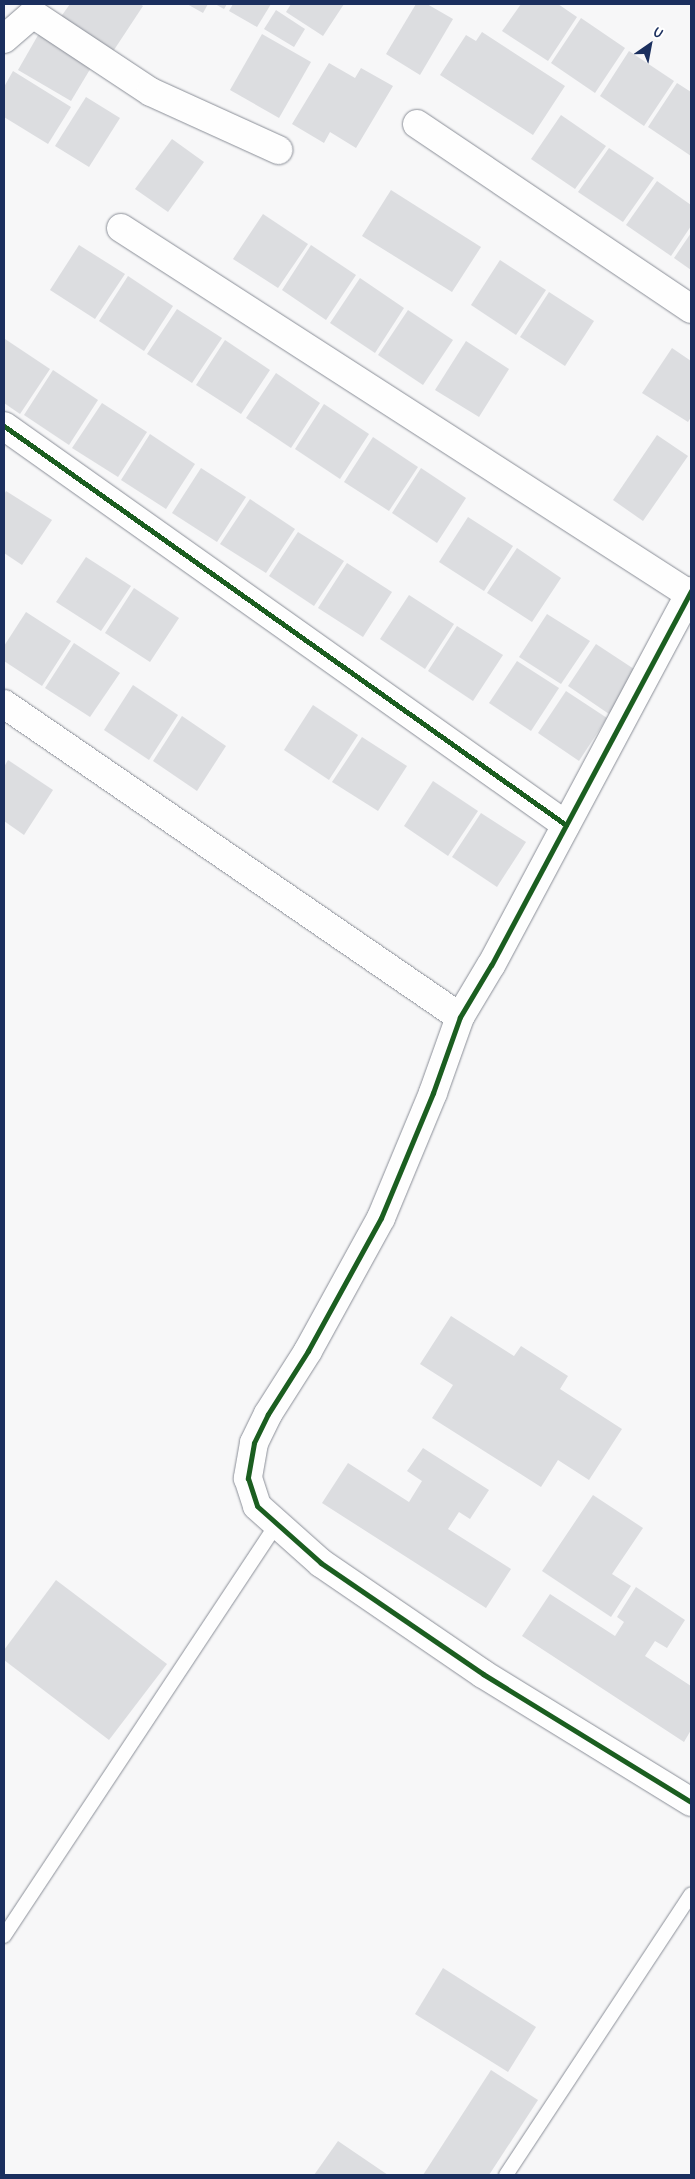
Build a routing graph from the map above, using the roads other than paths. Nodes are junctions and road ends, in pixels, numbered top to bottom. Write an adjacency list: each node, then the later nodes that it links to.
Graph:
1 (35, 9): 2 (street); 4 (street)
2 (4, 39)
3 (417, 124): 6 (street)
4 (278, 150)
5 (121, 228): 8 (street)
6 (691, 309)
7 (4, 426): 10 (street)
8 (690, 592): 10 (street)
9 (4, 704): 11 (street)
10 (566, 825): 11 (street)
11 (460, 1017): 12 (street)
12 (276, 1524): 13 (street); 15 (lane)
13 (691, 1802)
14 (691, 1894): 16 (lane)
15 (4, 1936)
16 (506, 2175)

